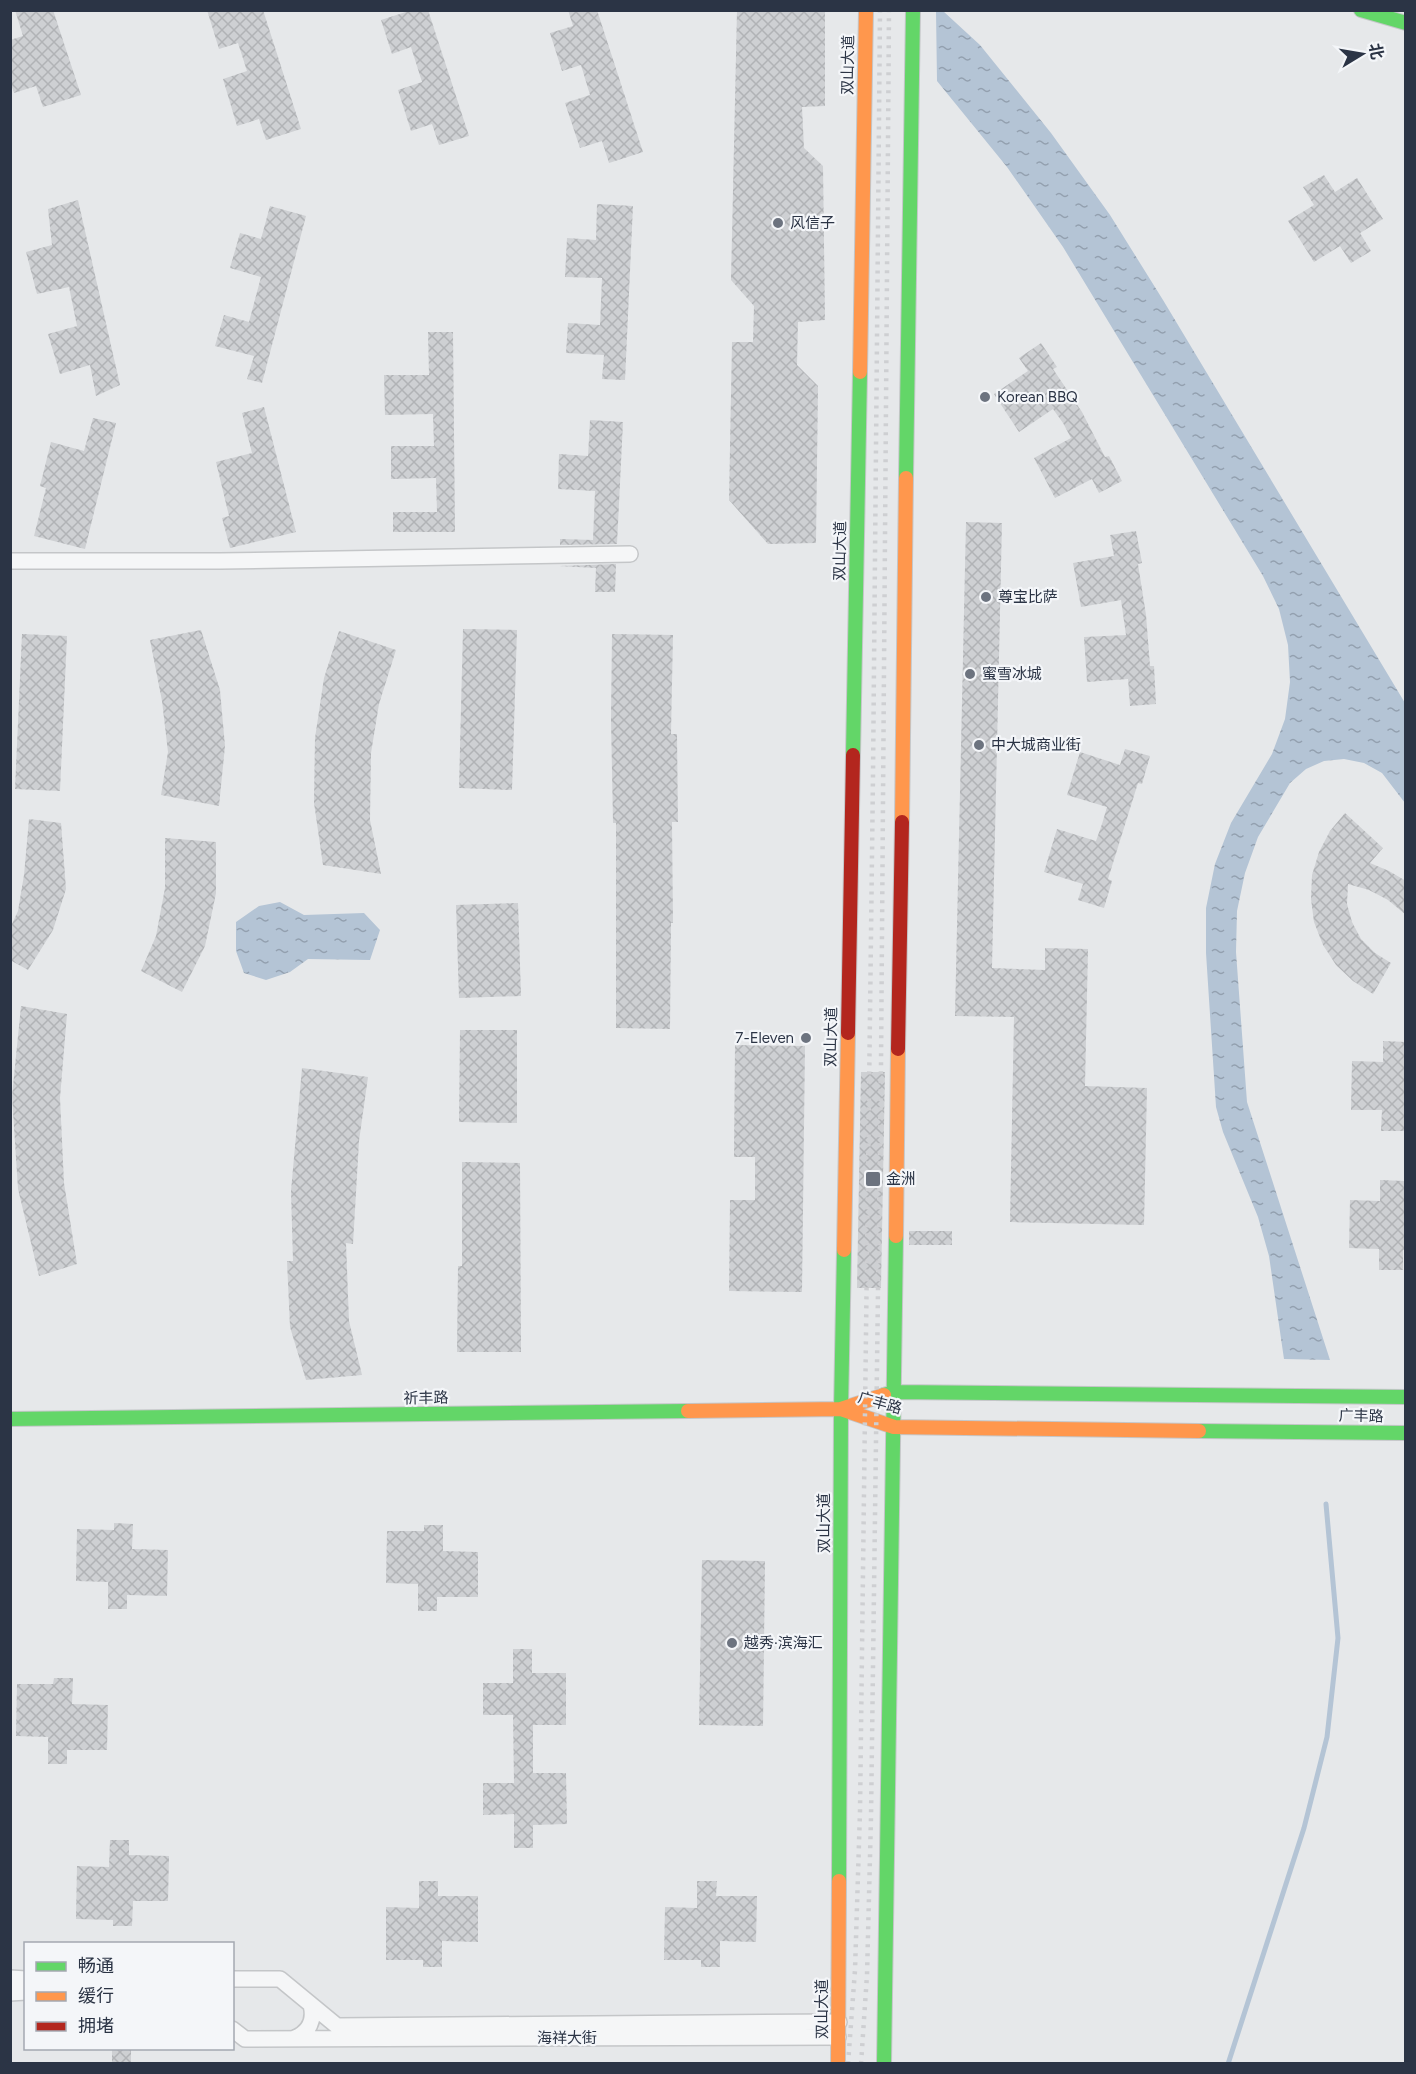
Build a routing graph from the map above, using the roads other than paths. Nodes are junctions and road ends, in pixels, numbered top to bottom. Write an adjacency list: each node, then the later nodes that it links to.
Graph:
1 (866, 10): 9 (street, 双山大道)
2 (913, 10): 7 (street)
3 (1361, 10): 4 (street)
4 (1406, 23)
5 (630, 554): 6 (street)
6 (10, 561)
7 (894, 1392): 8 (street, 广丰路); 9 (street, 广丰路); 11 (street)
8 (1406, 1397)
9 (842, 1409): 10 (street, 祈丰路); 11 (street, 广丰路); 15 (street, 双山大道)
10 (10, 1419)
11 (894, 1427): 12 (street, 广丰路); 19 (street)
12 (1406, 1433)
13 (234, 1980): 14 (street, 海祥大街)
14 (311, 2005): 15 (street, 海祥大街); 17 (street)
15 (838, 2030): 17 (street, 海祥大街); 18 (street, 双山大道)
16 (234, 2031): 17 (street, 海祥大街)
17 (295, 2038)
18 (838, 2064)
19 (884, 2064)

